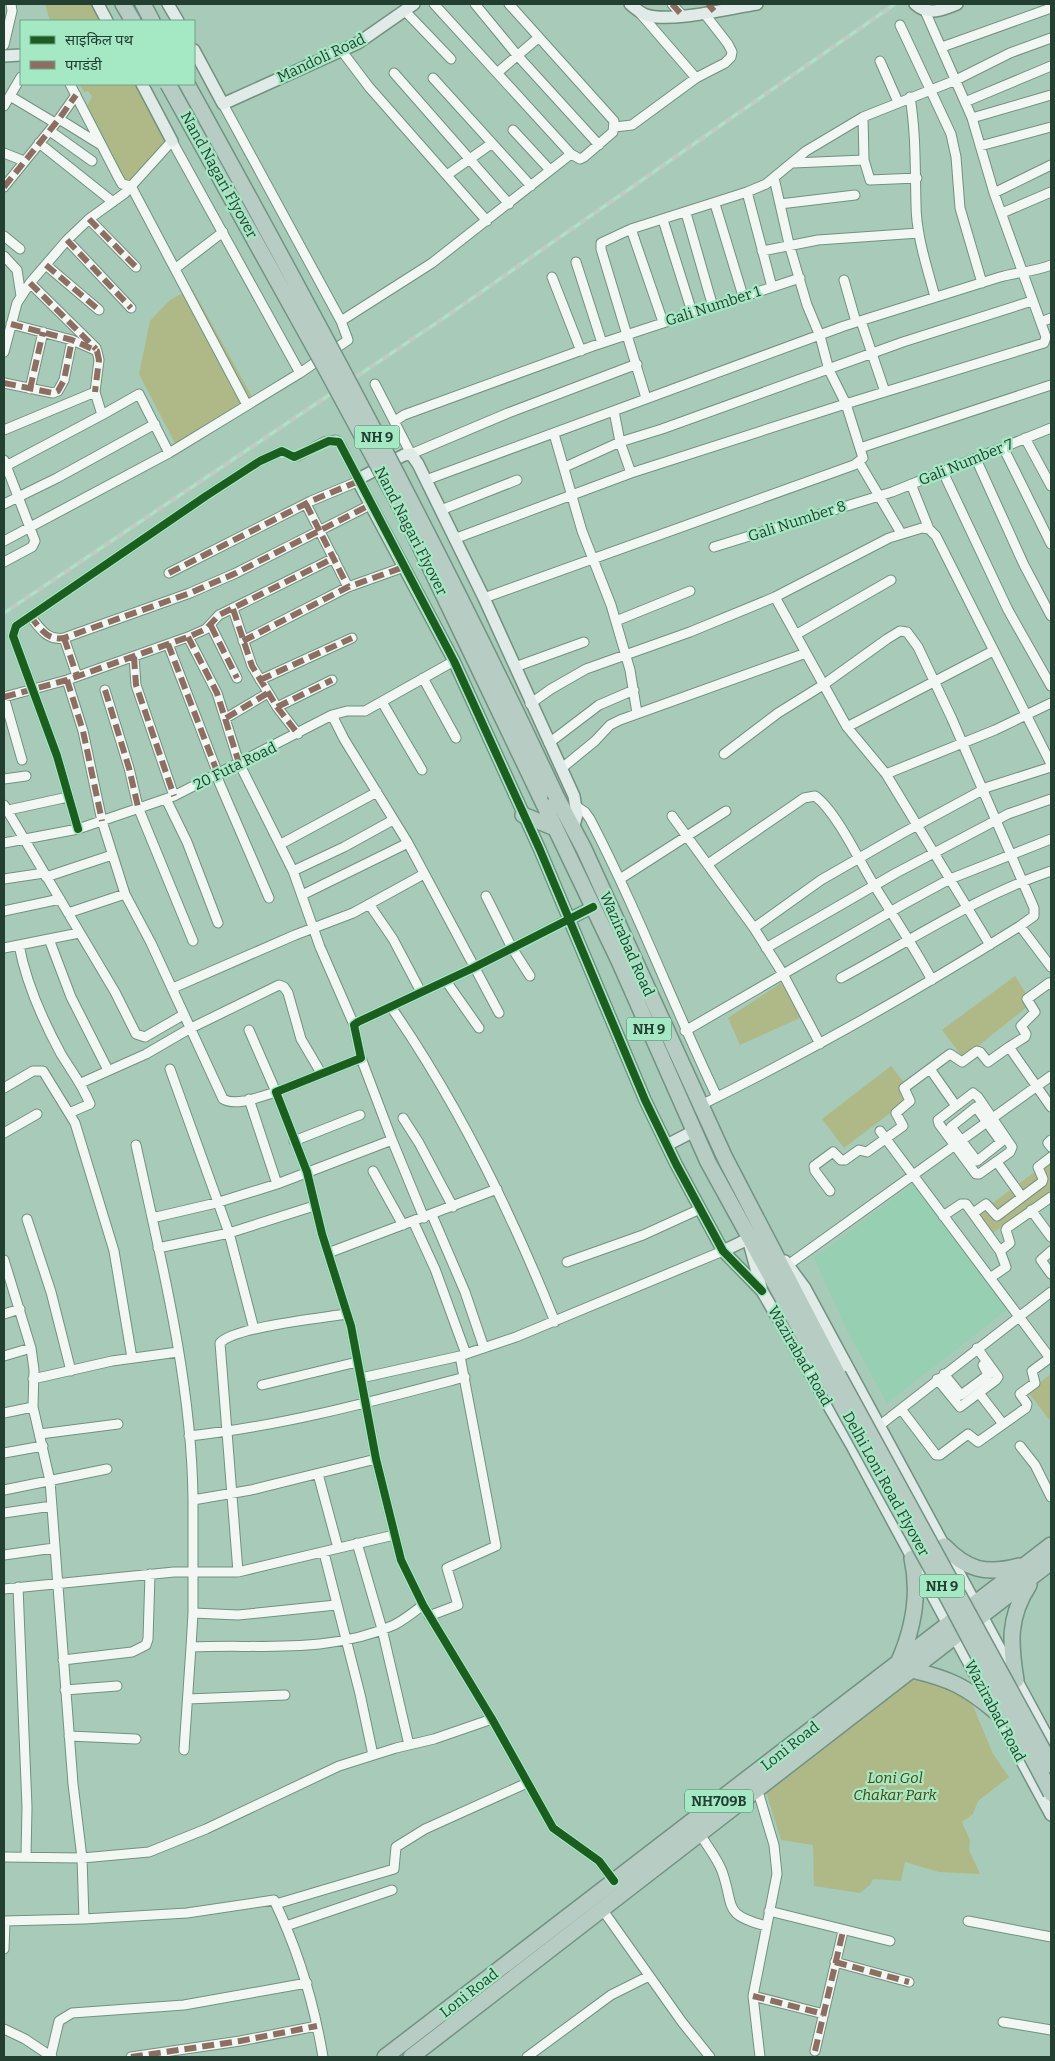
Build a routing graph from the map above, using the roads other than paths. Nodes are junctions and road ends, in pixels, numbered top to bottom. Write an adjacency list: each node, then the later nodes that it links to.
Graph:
1 (11, 4): 24 (street)
2 (98, 4): 18 (street)
3 (143, 4): 19 (highway)
4 (168, 4): 20 (street)
5 (434, 4): 35 (street)
6 (475, 4): 29 (street)
7 (509, 4): 22 (street)
8 (672, 4): 17 (street)
9 (757, 4): 15 (street)
10 (916, 4): 16 (street)
11 (957, 4): 16 (street)
12 (409, 7): 26 (street, Mandoli Road); 31 (street)
13 (634, 7): 17 (street); 37 (street)
14 (1051, 8): 25 (street)
15 (708, 9): 17 (street); 37 (street)
16 (925, 11): 25 (street)
17 (682, 15)
18 (106, 20)
19 (151, 20)
20 (177, 20)
21 (900, 25): 44 (street)
22 (538, 38): 29 (street); 56 (street)
23 (1051, 38): 39 (street)
24 (4, 45)
25 (942, 47): 39 (street)
26 (341, 50): 51 (street, Mandoli Road); 74 (street)
27 (195, 52): 51 (street)
28 (20, 55): 30 (street)
29 (517, 55): 35 (street); 63 (street)
30 (4, 56)
31 (451, 59)
32 (880, 61): 49 (street)
33 (1051, 66): 50 (street)
34 (394, 72): 67 (street)
35 (497, 73): 66 (street)
36 (433, 78): 61 (street)
37 (696, 78): 56 (street)
38 (20, 80): 47 (street)
39 (956, 80): 44 (street); 50 (street)
40 (71, 85): 45 (street)
41 (143, 85): 59 (street)
42 (169, 85): 271 (highway, Nand Nagari Flyover / NH 9, bridge)
43 (188, 85): 272 (highway, Nand Nagari Flyover / NH 9, bridge)
44 (929, 89): 48 (street); 113 (street)
45 (76, 95): 55 (street); 62 (street)
46 (1051, 95): 54 (street)
47 (10, 96): 52 (street); 55 (street)
48 (910, 97): 49 (street); 77 (street)
49 (898, 102): 53 (street)
50 (965, 102): 54 (street)
51 (224, 104): 124 (street)
52 (4, 106)
53 (863, 117): 68 (street); 71 (street)
54 (972, 118): 64 (street)
55 (55, 124): 60 (street); 62 (street); 70 (street)
56 (615, 126): 63 (street)
57 (1051, 127): 64 (street)
58 (513, 130): 73 (street)
59 (172, 141): 78 (street); 95 (street)
60 (39, 143): 69 (street); 85 (street)
61 (491, 144): 67 (street); 79 (street)
62 (101, 145): 78 (street)
63 (599, 145): 66 (street)
64 (980, 146): 83 (street)
65 (4, 153): 69 (street)
66 (571, 154): 73 (street)
67 (470, 160): 74 (street); 86 (street)
68 (864, 160): 71 (street); 77 (street)
69 (24, 161): 75 (street)
70 (92, 161)
71 (793, 163): 76 (street)
72 (1051, 165): 83 (street)
73 (550, 170): 79 (street)
74 (447, 175): 93 (street)
75 (7, 178): 80 (street)
76 (774, 178): 81 (street); 88 (street)
77 (917, 178): 96 (street)
78 (131, 186): 85 (street); 107 (street)
79 (531, 186): 86 (street)
80 (4, 187)
81 (747, 192): 87 (street); 101 (street, Gali Number 1)
82 (1051, 192): 90 (street)
83 (994, 193): 90 (street)
84 (855, 195): 88 (street)
85 (113, 202): 91 (street)
86 (509, 204): 93 (street)
87 (714, 204): 89 (street); 116 (street)
88 (780, 204): 99 (street)
89 (686, 213): 92 (street); 119 (street)
90 (1002, 213): 108 (street)
91 (89, 219): 98 (street); 106 (street)
92 (663, 220): 94 (street); 122 (street)
93 (487, 221): 124 (street)
94 (631, 229): 125 (street); 130 (street)
95 (223, 232): 107 (street); 140 (street)
96 (919, 232): 99 (street); 117 (street)
97 (4, 236): 100 (street)
98 (67, 240): 105 (street); 120 (street)
99 (789, 244): 101 (street); 110 (street)
100 (20, 249)
101 (762, 251): 114 (street, Gali Number 1)
102 (4, 256): 115 (street)
103 (576, 262): 133 (street)
104 (1051, 265): 108 (street)
105 (46, 266): 112 (street); 121 (street)
106 (136, 267)
107 (176, 268): 149 (street)
108 (1021, 272): 113 (street); 118 (street)
109 (552, 277): 134 (street)
110 (800, 278): 114 (street); 131 (street)
111 (844, 280): 126 (street)
112 (30, 283): 115 (street); 135 (street)
113 (982, 283): 117 (street)
114 (772, 287): 116 (street, Gali Number 1)
115 (21, 296): 128 (street)
116 (743, 296): 119 (street, Gali Number 1)
117 (935, 297): 126 (street)
118 (1032, 301): 127 (street); 137 (street)
119 (713, 307): 122 (street, Gali Number 1)
120 (131, 308)
121 (99, 310)
122 (692, 312): 125 (street, Gali Number 1)
123 (1051, 318): 127 (street)
124 (341, 321): 140 (street)
125 (663, 322): 130 (street, Gali Number 1)
126 (858, 322): 131 (street); 137 (street)
127 (1041, 322): 146 (street)
128 (11, 324): 129 (street); 136 (street)
129 (43, 332): 132 (street); 144 (street)
130 (628, 336): 133 (street, Gali Number 1); 138 (street)
131 (820, 336): 139 (street); 147 (street)
132 (72, 340): 135 (street); 144 (street)
133 (602, 344): 134 (street, Gali Number 1)
134 (581, 350): 152 (street, Gali Number 1)
135 (97, 351): 145 (street)
136 (4, 352)
137 (872, 354): 139 (street); 146 (street)
138 (637, 364): 147 (street); 162 (street)
139 (829, 370): 148 (street); 158 (street)
140 (300, 373): 149 (street)
141 (4, 383): 144 (street)
142 (375, 384): 152 (street)
143 (1051, 385): 160 (street)
144 (30, 389)
145 (95, 392): 151 (street); 155 (street)
146 (886, 392): 148 (street)
147 (646, 398): 150 (street)
148 (846, 404): 160 (street); 168 (street)
149 (247, 406): 161 (street)
150 (614, 411): 156 (street); 158 (street)
151 (102, 415): 153 (street); 165 (street)
152 (394, 421): 162 (street)
153 (155, 424): 161 (street); 176 (street)
154 (1051, 428): 157 (street, Gali Number 7)
155 (4, 430)
156 (554, 434): 166 (street); 169 (street)
157 (1025, 438): 159 (street, Gali Number 7); 173 (street)
158 (620, 442): 166 (street); 168 (street)
159 (1003, 447): 163 (street, Gali Number 7); 187 (street)
160 (860, 448): 164 (street)
161 (169, 453): 181 (street)
162 (411, 454): 169 (street); 171 (street)
163 (976, 459): 167 (street, Gali Number 7); 201 (street)
164 (859, 462): 175 (street); 190 (street)
165 (4, 464): 176 (street)
166 (565, 467): 174 (street)
167 (943, 472): 172 (street, Gali Number 7); 227 (street)
168 (632, 473): 174 (street)
169 (426, 480): 180 (street)
170 (516, 480): 180 (street)
171 (359, 481): 178 (street); 179 (street); 200 (street)
172 (911, 484): 175 (street, Gali Number 7); 182 (street)
173 (1051, 486)
174 (572, 496): 185 (street); 190 (street)
175 (880, 496): 184 (street); 188 (street, Gali Number 8)
176 (17, 497): 177 (street); 181 (street)
177 (4, 504)
178 (306, 504): 183 (street); 193 (street)
179 (370, 504): 183 (street); 192 (street)
180 (441, 510): 185 (street)
181 (30, 527): 186 (street); 191 (street)
182 (929, 529): 184 (street); 213 (street)
183 (320, 531): 189 (street); 208 (street)
184 (901, 534): 197 (street)
185 (454, 539): 198 (street)
186 (4, 541)
187 (1051, 544)
188 (714, 548)
189 (334, 558): 195 (street); 199 (street)
190 (593, 559): 198 (street); 202 (street)
191 (4, 562)
192 (404, 567): 195 (street); 217 (street)
193 (169, 573)
194 (891, 580): 205 (street)
195 (348, 587): 210 (street)
196 (690, 592): 202 (street)
197 (775, 597): 205 (street); 216 (street)
198 (484, 598): 218 (street)
199 (233, 609): 203 (street); 210 (street)
200 (30, 616): 204 (street); 208 (street)
201 (1051, 616)
202 (616, 621): 216 (street)
203 (211, 626): 207 (street); 220 (street)
204 (13, 631): 206 (street); 228 (street)
205 (797, 634): 214 (street)
206 (4, 637)
207 (188, 637): 212 (street); 240 (street)
208 (64, 638): 219 (street)
209 (352, 638): 223 (street)
210 (243, 641): 223 (street)
211 (584, 642): 218 (street)
212 (168, 644): 215 (street); 252 (street)
213 (993, 651): 225 (street); 239 (street)
214 (806, 653): 226 (street); 237 (street)
215 (134, 656): 219 (street); 259 (street)
216 (626, 656): 230 (street); 235 (street)
217 (454, 661): 221 (street, 20 Futa Road); 265 (street)
218 (515, 667): 235 (street)
219 (77, 676): 222 (street)
220 (238, 678)
221 (423, 678): 233 (street, 20 Futa Road); 243 (street)
222 (67, 680): 228 (street); 268 (street)
223 (260, 680): 231 (street)
224 (332, 680): 236 (street)
225 (933, 680): 226 (street); 241 (street); 245 (street)
226 (823, 685): 241 (street); 246 (street)
227 (1051, 686)
228 (33, 690): 232 (street); 258 (street)
229 (104, 690): 262 (street)
230 (634, 690): 237 (street); 244 (street)
231 (268, 693): 236 (street); 240 (street)
232 (4, 697): 247 (street)
233 (382, 702): 238 (street, 20 Futa Road); 251 (street)
234 (1051, 703): 239 (street)
235 (530, 704): 244 (street)
236 (277, 707): 242 (street)
237 (637, 713): 250 (street)
238 (332, 715): 242 (street, 20 Futa Road); 257 (street)
239 (1027, 715): 245 (street); 249 (street)
240 (226, 718): 248 (street)
241 (847, 726): 253 (street)
242 (298, 734): 248 (street, 20 Futa Road)
243 (456, 738)
244 (549, 743): 250 (street)
245 (961, 743): 253 (street); 256 (street)
246 (724, 754)
247 (22, 760)
248 (239, 763): 252 (street, 20 Futa Road); 279 (street)
249 (1051, 765): 256 (street)
250 (562, 768): 261 (street)
251 (422, 770)
252 (217, 774): 259 (street, 20 Futa Road); 297 (street)
253 (886, 774): 270 (street)
254 (26, 776): 255 (street)
255 (4, 779)
256 (981, 791): 269 (street); 270 (street)
257 (377, 792): 267 (street); 279 (street)
258 (68, 797): 263 (street); 273 (street)
259 (170, 797): 262 (street, 20 Futa Road); 306 (street)
260 (1051, 799): 269 (street)
261 (576, 806): 272 (street); 290 (street)
262 (138, 807): 268 (street, 20 Futa Road); 313 (street)
263 (5, 809): 276 (street)
264 (726, 811): 274 (street)
265 (523, 815): 271 (highway); 305 (street)
266 (672, 816): 274 (street)
267 (393, 820): 278 (street); 285 (street)
268 (102, 821): 273 (street, 20 Futa Road); 282 (street)
269 (995, 821): 280 (street); 281 (street)
270 (917, 825): 280 (street); 283 (street)
271 (555, 828): 300 (highway, Wazirabad Road / NH 9)
272 (573, 828): 351 (highway, Wazirabad Road / NH 9)
273 (78, 829): 276 (street, 20 Futa Road)
274 (686, 835): 284 (street); 290 (street)
275 (1051, 839): 281 (street)
276 (24, 840): 277 (street, 20 Futa Road); 288 (street)
277 (4, 843)
278 (408, 843): 287 (street); 295 (street)
279 (280, 844): 285 (street)
280 (933, 854): 291 (street); 293 (street)
281 (1010, 854): 291 (street); 292 (street)
282 (112, 855): 288 (street); 294 (street)
283 (858, 858): 284 (street); 293 (street); 309 (street)
284 (708, 864): 309 (street)
285 (293, 871): 295 (street)
286 (1051, 871): 292 (street)
287 (424, 874): 299 (street); 320 (street)
288 (45, 875): 289 (street); 298 (street)
289 (4, 879)
290 (620, 879): 336 (street)
291 (950, 879): 301 (street); 302 (street)
292 (1022, 882): 301 (street); 307 (street)
293 (874, 885): 302 (street); 318 (street)
294 (125, 894): 304 (street); 327 (street)
295 (302, 895): 308 (street)
296 (486, 896): 317 (street)
297 (269, 898)
298 (60, 899): 303 (street); 304 (street)
299 (369, 904): 308 (street); 328 (street)
300 (592, 907): 305 (street); 359 (highway, Wazirabad Road / NH 9)
301 (967, 908): 312 (street); 315 (street)
302 (892, 911): 312 (street); 321 (street)
303 (4, 912)
304 (68, 913): 310 (street)
305 (569, 919): 317 (street); 367 (street)
306 (218, 923)
307 (1020, 926): 315 (street); 319 (street)
308 (313, 928): 327 (street); 332 (street)
309 (754, 928): 318 (street)
310 (79, 933): 311 (street); 331 (street)
311 (49, 939): 314 (street); 342 (street)
312 (910, 940): 323 (street); 325 (street)
313 (193, 941)
314 (19, 945): 316 (street); 345 (street)
315 (990, 945): 325 (street)
316 (4, 948)
317 (512, 948): 320 (street); 322 (street)
318 (766, 948): 321 (street)
319 (1051, 967)
320 (473, 968): 324 (street); 330 (street)
321 (783, 974): 336 (street); 337 (street)
322 (530, 976)
323 (841, 978)
324 (446, 980): 328 (street); 333 (street)
325 (932, 980): 337 (street)
326 (1051, 985): 338 (street)
327 (173, 988): 331 (street)
328 (421, 992): 329 (street)
329 (391, 1008): 332 (street); 375 (street)
330 (499, 1013)
331 (183, 1015): 334 (street)
332 (354, 1025): 339 (street)
333 (479, 1028)
334 (190, 1029): 342 (street); 343 (street); 350 (street)
335 (249, 1030): 348 (street)
336 (685, 1030): 349 (street)
337 (820, 1044): 349 (street)
338 (1009, 1047): 341 (street); 346 (street)
339 (362, 1058): 343 (street); 363 (street)
340 (170, 1069): 379 (street)
341 (930, 1069): 352 (street); 361 (street)
342 (108, 1070): 345 (street)
343 (322, 1073): 348 (street)
344 (1051, 1076): 346 (street)
345 (81, 1083): 354 (street)
346 (1036, 1086): 353 (street); 358 (street)
347 (4, 1088): 354 (street)
348 (276, 1092): 350 (street); 362 (street)
349 (717, 1097): 351 (street)
350 (249, 1099): 374 (street)
351 (701, 1105): 391 (highway, Wazirabad Road / NH 9)
352 (956, 1106): 358 (street); 365 (street)
353 (1051, 1107)
354 (69, 1113): 419 (street)
355 (37, 1114): 360 (street)
356 (360, 1115): 362 (street)
357 (402, 1118): 381 (street)
358 (990, 1120): 365 (street); 365 (street); 365 (street); 370 (street)
359 (694, 1131): 367 (street); 391 (highway, Wazirabad Road / NH 9)
360 (4, 1134)
361 (882, 1135): 373 (street); 376 (street)
362 (294, 1140): 372 (street)
363 (392, 1140): 372 (street); 386 (street)
364 (1051, 1140): 368 (street)
365 (958, 1143): 370 (street); 373 (street)
366 (136, 1145): 387 (street)
367 (667, 1145): 382 (street)
368 (1051, 1147)
369 (1051, 1157): 377 (street)
370 (996, 1162): 377 (street)
371 (373, 1171): 390 (street)
372 (307, 1172): 374 (street); 380 (street)
373 (913, 1175): 385 (street); 402 (street)
374 (277, 1184): 379 (street)
375 (497, 1189): 381 (street); 411 (street)
376 (830, 1191)
377 (1022, 1197): 384 (street)
378 (1051, 1197): 383 (street)
379 (216, 1203): 387 (street); 392 (street)
380 (314, 1206): 392 (street); 398 (street)
381 (453, 1207): 386 (street)
382 (700, 1209): 395 (street); 400 (street)
383 (1031, 1210): 393 (street); 396 (street)
384 (973, 1213): 385 (street); 396 (street)
385 (944, 1216): 403 (street)
386 (428, 1217): 389 (street); 414 (street)
387 (152, 1218): 394 (street)
388 (27, 1219): 422 (street)
389 (413, 1222): 390 (street); 417 (street)
390 (403, 1225): 398 (street)
391 (751, 1231): 395 (street); 402 (highway, Delhi Loni Road Flyover / NH 9); 402 (street, Wazirabad Road); 405 (street, Wazirabad Road)
392 (229, 1233): 394 (street); 412 (street)
393 (1051, 1237)
394 (158, 1248): 416 (street)
395 (724, 1251): 405 (street); 411 (street)
396 (1000, 1251): 403 (street)
397 (1051, 1251): 401 (street)
398 (328, 1253): 409 (street)
399 (4, 1260): 404 (street)
400 (566, 1262)
401 (1051, 1274)
402 (783, 1277): 435 (street, Wazirabad Road); 496 (highway, Delhi Loni Road Flyover / NH 9, bridge); 499 (highway, Delhi Loni Road Flyover / NH 9, bridge)
403 (990, 1278): 410 (street)
404 (7, 1280): 407 (street)
405 (762, 1291): 460 (street, Wazirabad Road)
406 (1051, 1292): 410 (street)
407 (20, 1309): 408 (street); 413 (street)
408 (4, 1314)
409 (346, 1314): 412 (street); 421 (street)
410 (1019, 1316): 415 (street); 420 (street)
411 (554, 1322): 414 (street)
412 (254, 1330): 436 (street)
413 (31, 1348): 418 (street); 426 (street)
414 (484, 1348): 417 (street)
415 (975, 1350): 424 (street); 424 (street); 428 (street)
416 (178, 1352): 419 (street); 438 (street)
417 (463, 1355): 423 (street); 425 (street)
418 (4, 1356)
419 (132, 1358): 422 (street)
420 (1051, 1358): 434 (street)
421 (357, 1362): 425 (street); 427 (street)
422 (71, 1371): 426 (street)
423 (465, 1377): 429 (street); 473 (street)
424 (940, 1377): 428 (street); 431 (street)
425 (361, 1378): 429 (street)
426 (33, 1379): 430 (street)
427 (262, 1385)
428 (979, 1393): 434 (street)
429 (364, 1404): 436 (street); 442 (street)
430 (33, 1407): 432 (street); 437 (street)
431 (901, 1409): 434 (street); 435 (street)
432 (4, 1413)
433 (118, 1424): 437 (street)
434 (1003, 1424)
435 (879, 1426): 455 (street, Wazirabad Road)
436 (228, 1432): 438 (street); 447 (street)
437 (40, 1434): 439 (street)
438 (189, 1436): 449 (street)
439 (43, 1446): 441 (street); 445 (street)
440 (1020, 1446): 448 (street)
441 (4, 1453)
442 (376, 1458): 444 (street); 452 (street)
443 (108, 1469): 445 (street)
444 (318, 1474): 447 (street); 457 (street)
445 (50, 1480): 446 (street); 450 (street)
446 (4, 1490)
447 (232, 1493): 449 (street); 464 (street)
448 (1051, 1496)
449 (193, 1500): 463 (street)
450 (52, 1506): 451 (street); 456 (street)
451 (4, 1513)
452 (394, 1535): 453 (street); 471 (street)
453 (358, 1543): 457 (street); 475 (street)
454 (1051, 1545): 462 (highway, Loni Road / NH709B)
455 (944, 1546): 462 (highway); 469 (street, Wazirabad Road)
456 (54, 1548): 459 (street); 466 (street)
457 (338, 1548): 458 (street)
458 (324, 1553): 464 (street); 470 (street)
459 (4, 1555)
460 (912, 1558): 476 (street, Wazirabad Road); 481 (highway)
461 (1051, 1562): 462 (highway, Loni Road / NH709B)
462 (1032, 1568): 469 (highway, Loni Road / NH709B); 474 (highway, Loni Road / NH709B); 482 (highway)
463 (194, 1572): 464 (street); 465 (street); 472 (street)
464 (238, 1572)
465 (150, 1574): 466 (street); 479 (street)
466 (56, 1583): 467 (street); 479 (street)
467 (18, 1587): 468 (street); 503 (street)
468 (4, 1589)
469 (974, 1604): 474 (street, Wazirabad Road); 476 (highway, Loni Road / NH709B)
470 (336, 1605): 472 (street); 477 (street)
471 (423, 1606): 473 (street); 475 (street)
472 (193, 1613): 478 (street)
473 (429, 1616): 489 (street)
474 (983, 1617): 476 (highway, Loni Road / NH709B); 480 (street, Wazirabad Road)
475 (382, 1630): 477 (street); 493 (street)
476 (951, 1631): 481 (highway, Loni Road / NH709B); 483 (street, Wazirabad Road)
477 (346, 1640): 478 (street); 495 (street)
478 (191, 1648): 487 (street)
479 (63, 1660): 485 (street)
480 (1008, 1665): 482 (street, Wazirabad Road); 483 (street)
481 (905, 1666): 488 (highway); 497 (highway, Loni Road / NH709B)
482 (1016, 1680): 492 (street, Wazirabad Road)
483 (980, 1683): 488 (street, Wazirabad Road)
484 (118, 1686): 485 (street)
485 (65, 1690): 490 (street)
486 (285, 1695): 487 (street)
487 (188, 1699): 494 (street)
488 (994, 1711): 500 (street, Wazirabad Road)
489 (492, 1719): 493 (street); 498 (street)
490 (69, 1736): 491 (street); 504 (street)
491 (136, 1738)
492 (1051, 1744)
493 (409, 1745): 495 (street)
494 (184, 1750)
495 (373, 1755): 504 (street)
496 (1051, 1765)
497 (755, 1782): 501 (highway, Loni Road / NH709B); 505 (highway, Loni Road / NH709B); 509 (street)
498 (527, 1783): 505 (street); 507 (street)
499 (1051, 1793)
500 (1051, 1816)
501 (700, 1834): 508 (highway, Loni Road / NH709B); 514 (street)
502 (4, 1856): 503 (street)
503 (26, 1857): 504 (street)
504 (82, 1858): 510 (street)
505 (614, 1881): 533 (highway, Loni Road / NH709B)
506 (392, 1890): 513 (street)
507 (276, 1904): 510 (street); 513 (street)
508 (602, 1909): 520 (street); 534 (highway, Loni Road / NH709B)
509 (769, 1911): 514 (street); 515 (street)
510 (84, 1919): 511 (street)
511 (4, 1921): 518 (street)
512 (968, 1921): 516 (street)
513 (286, 1926): 522 (street)
514 (766, 1926): 523 (street)
515 (842, 1930): 517 (street); 519 (street)
516 (1051, 1937)
517 (890, 1941)
518 (4, 1949)
519 (835, 1962): 521 (street); 524 (street)
520 (649, 1976): 535 (street); 536 (street)
521 (909, 1982)
522 (306, 1983): 526 (street); 530 (street)
523 (753, 1996): 524 (street); 537 (street)
524 (824, 2014): 529 (street)
525 (1003, 2022): 528 (street)
526 (317, 2026): 531 (street); 532 (street)
527 (4, 2029): 530 (street)
528 (1051, 2030)
529 (815, 2051)
530 (52, 2056)
531 (131, 2057)
532 (323, 2057)
533 (385, 2057)
534 (410, 2057)
535 (527, 2057)
536 (710, 2057)
537 (760, 2057)

